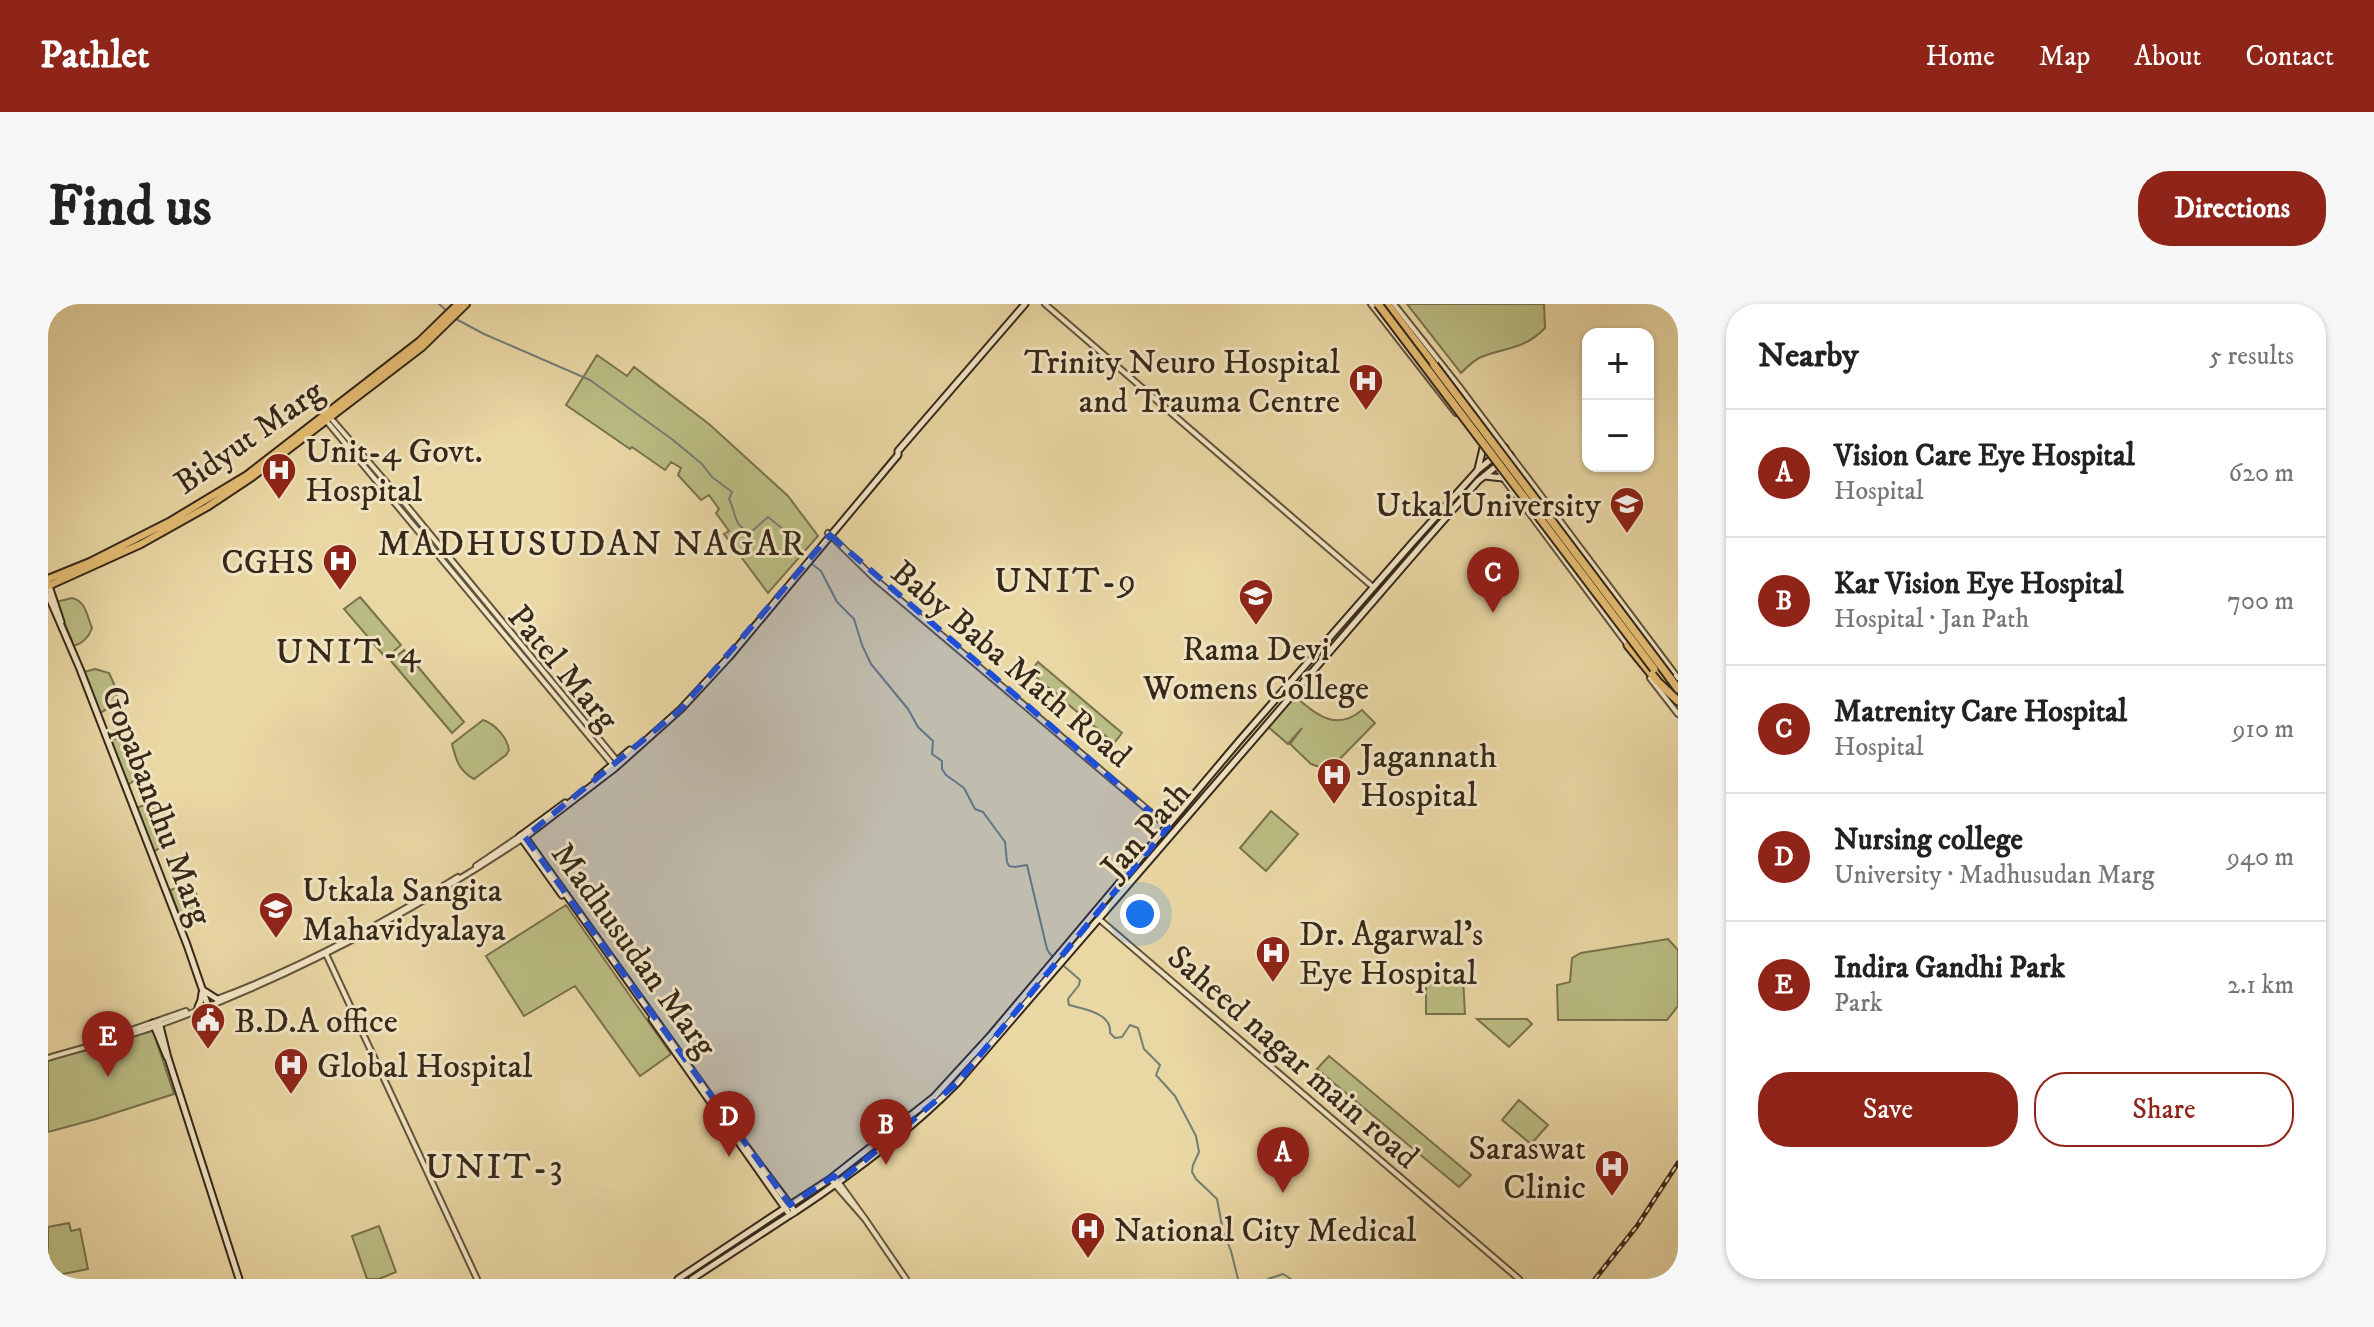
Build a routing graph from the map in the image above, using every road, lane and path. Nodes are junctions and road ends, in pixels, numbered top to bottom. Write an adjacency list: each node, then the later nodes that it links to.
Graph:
1 (458, 304): 9 (main road, Bidyut Marg)
2 (466, 304): 9 (main road, Bidyut Marg)
3 (1025, 304): 18 (main road)
4 (1045, 304): 20 (street)
5 (1371, 304): 10 (street)
6 (1378, 304): 26 (highway, bridge)
7 (1387, 304): 24 (highway, bridge)
8 (1394, 304): 11 (street)
9 (327, 417): 19 (main road, Bidyut Marg); 28 (street, Patel Marg)
10 (1483, 448): 13 (street); 15 (main road)
11 (1505, 448): 12 (street); 13 (main road, Jan Path)
12 (1510, 455): 14 (main road, Jan Path); 24 (street)
13 (1491, 459): 14 (street); 15 (main road, Jan Path)
14 (1497, 466): 16 (main road, Jan Path); 17 (street)
15 (1478, 470): 20 (main road, Jan Path)
16 (1484, 476): 17 (main road); 31 (main road, Jan Path)
17 (1503, 478): 23 (street)
18 (829, 534): 28 (main road); 29 (street, Baby Baba Math Road)
19 (48, 583): 22 (main road, Gopabandhu Marg)
20 (1374, 588): 29 (main road, Jan Path)
21 (48, 595): 22 (main road, Gopabandhu Marg)
22 (61, 623): 33 (main road, Gopabandhu Marg)
23 (1628, 645): 26 (highway); 27 (street)
24 (1675, 678): 25 (highway)
25 (1678, 689)
26 (1678, 701)
27 (1678, 714)
28 (616, 764): 30 (main road)
29 (1168, 827): 31 (main road, Jan Path)
30 (523, 836): 32 (street); 34 (street); 41 (main road, Madhusudan Marg)
31 (1096, 916): 39 (main road, Jan Path); 40 (main road, Jan Path); 48 (street, Saheed nagar main road)
32 (326, 954): 35 (street); 44 (street)
33 (202, 989): 34 (main road); 35 (main road, Gopabandhu Marg); 36 (main road)
34 (217, 999): 35 (street)
35 (207, 1004): 36 (street); 37 (street)
36 (198, 1007): 37 (street)
37 (157, 1024): 38 (street); 43 (main road)
38 (48, 1056)
39 (832, 1177): 40 (street); 41 (main road, Jan Path)
40 (837, 1184): 42 (main road, Jan Path); 47 (street)
41 (787, 1207): 42 (main road, Madhusudan Marg); 45 (main road, Jan Path)
42 (793, 1214): 46 (main road, Jan Path)
43 (239, 1279)
44 (477, 1279)
45 (678, 1279)
46 (692, 1279)
47 (906, 1279)
48 (1519, 1279)

